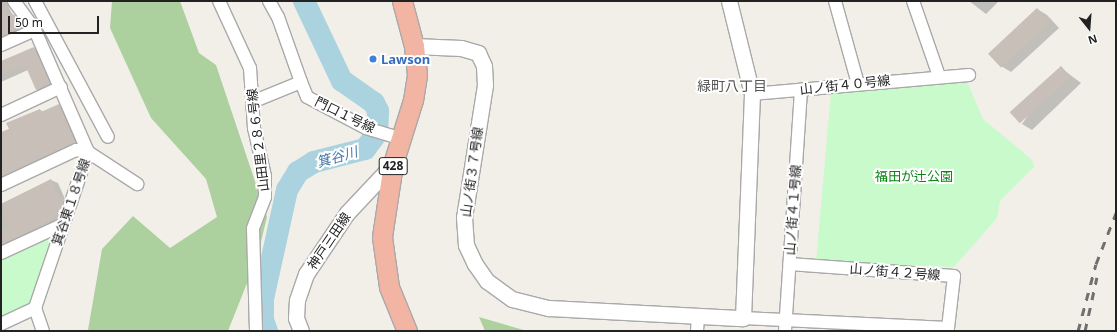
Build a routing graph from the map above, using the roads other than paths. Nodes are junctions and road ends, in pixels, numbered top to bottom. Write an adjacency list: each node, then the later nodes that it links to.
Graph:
1 (14, 1): 9 (street, 箕谷東１８号線)
2 (35, 1): 22 (street)
3 (219, 1): 19 (street, 山田里２８６号線)
4 (269, 1): 14 (street, 門口１号線)
5 (402, 1): 11 (highway, 428)
6 (729, 1): 18 (street)
7 (835, 1): 15 (street)
8 (913, 1): 13 (street)
9 (35, 30): 10 (street); 16 (street, 箕谷東１８号線)
10 (1, 45)
11 (414, 46): 21 (highway, 428); 31 (street, 山ノ街３７号線)
12 (969, 75): 13 (street, 山ノ街４０号線)
13 (939, 76): 15 (street, 山ノ街４０号線)
14 (301, 82): 19 (street); 21 (street, 門口１号線)
15 (858, 84): 17 (street, 山ノ街４０号線)
16 (61, 87): 20 (street); 23 (street, 箕谷東１８号線)
17 (801, 90): 18 (street, 山ノ街４０号線); 29 (street, 山ノ街４１号線)
18 (752, 94): 32 (street)
19 (252, 102): 38 (street, 山田里２８６号線)
20 (1, 115)
21 (394, 136): 24 (highway, 428)
22 (108, 137)
23 (88, 152): 25 (street); 26 (street); 27 (street, 箕谷東１８号線)
24 (393, 164): 39 (street, 神戸三田線); 40 (highway, 428)
25 (137, 184)
26 (1, 185)
27 (64, 224): 28 (street); 30 (street, 箕谷東１８号線)
28 (1, 253)
29 (789, 264): 34 (street, 山ノ街４１号線); 36 (street, 山ノ街４２号線)
30 (35, 308): 33 (street); 37 (street)
31 (698, 316): 32 (street, 山ノ街３７号線); 41 (street)
32 (743, 318): 34 (street, 山ノ街３７号線)
33 (1, 324)
34 (785, 326): 35 (street, 山ノ街４２号線)
35 (891, 328): 36 (street, 山ノ街４２号線)
36 (949, 330)
37 (43, 331)
38 (256, 331)
39 (301, 331)
40 (407, 331)
41 (697, 331)

